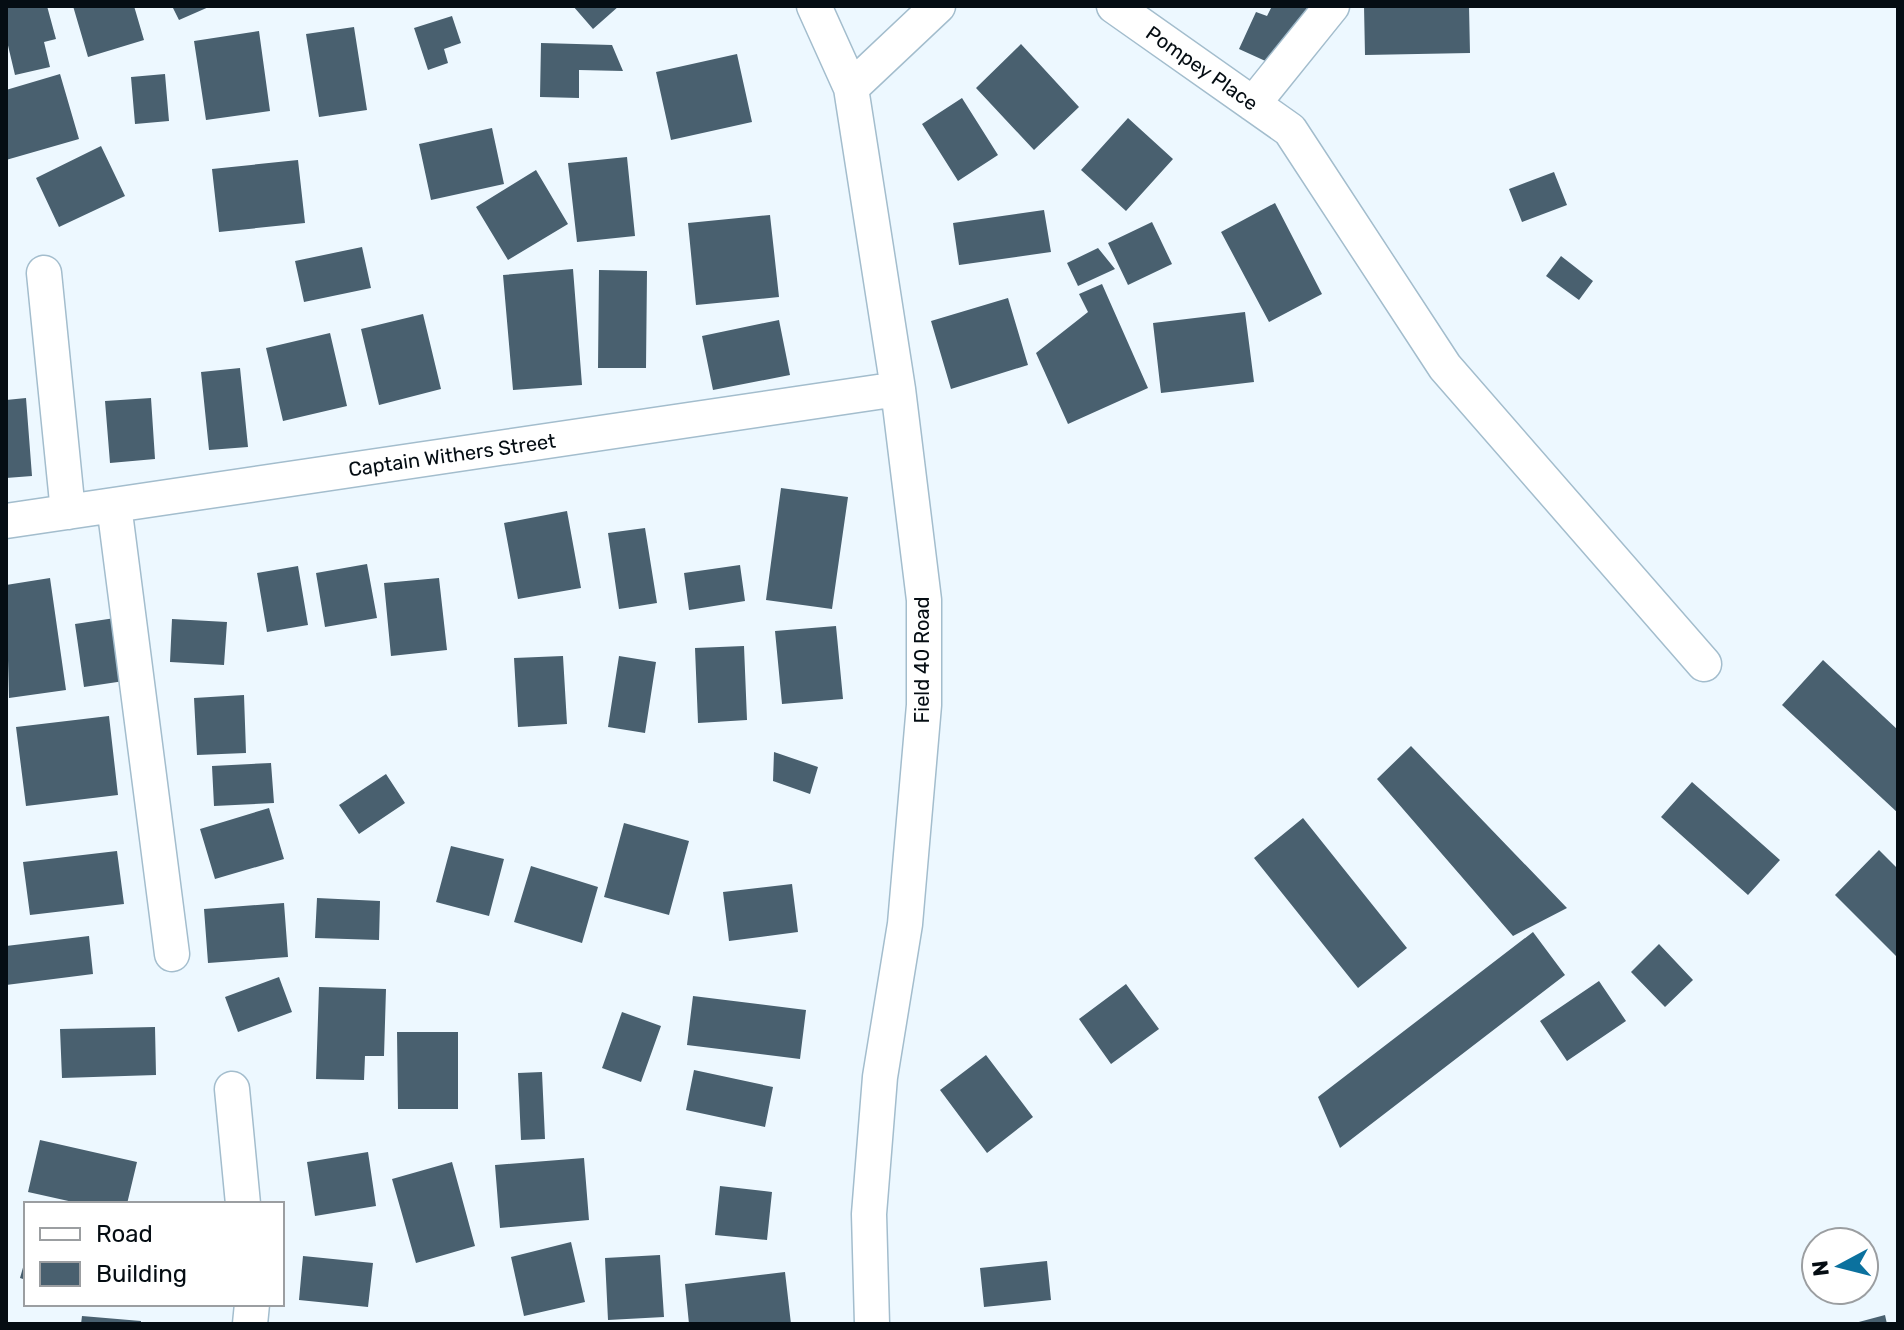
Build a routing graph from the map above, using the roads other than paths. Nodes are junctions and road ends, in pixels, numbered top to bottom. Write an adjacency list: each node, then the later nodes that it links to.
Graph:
1 (814, 6): 5 (street, Field 40 Road)
2 (938, 6): 5 (street)
3 (1114, 6): 6 (street, Pompey Place)
4 (1332, 6): 6 (street)
5 (851, 88): 8 (street, Field 40 Road)
6 (1253, 104): 12 (street, Pompey Place)
7 (44, 273): 10 (street)
8 (898, 389): 9 (street, Captain Withers Street); 16 (street, Field 40 Road)
9 (114, 505): 10 (street, Captain Withers Street); 13 (street)
10 (68, 512): 11 (street, Captain Withers Street)
11 (6, 521)
12 (1704, 664)
13 (172, 954)
14 (232, 1089): 15 (street)
15 (243, 1202)
16 (872, 1324)

